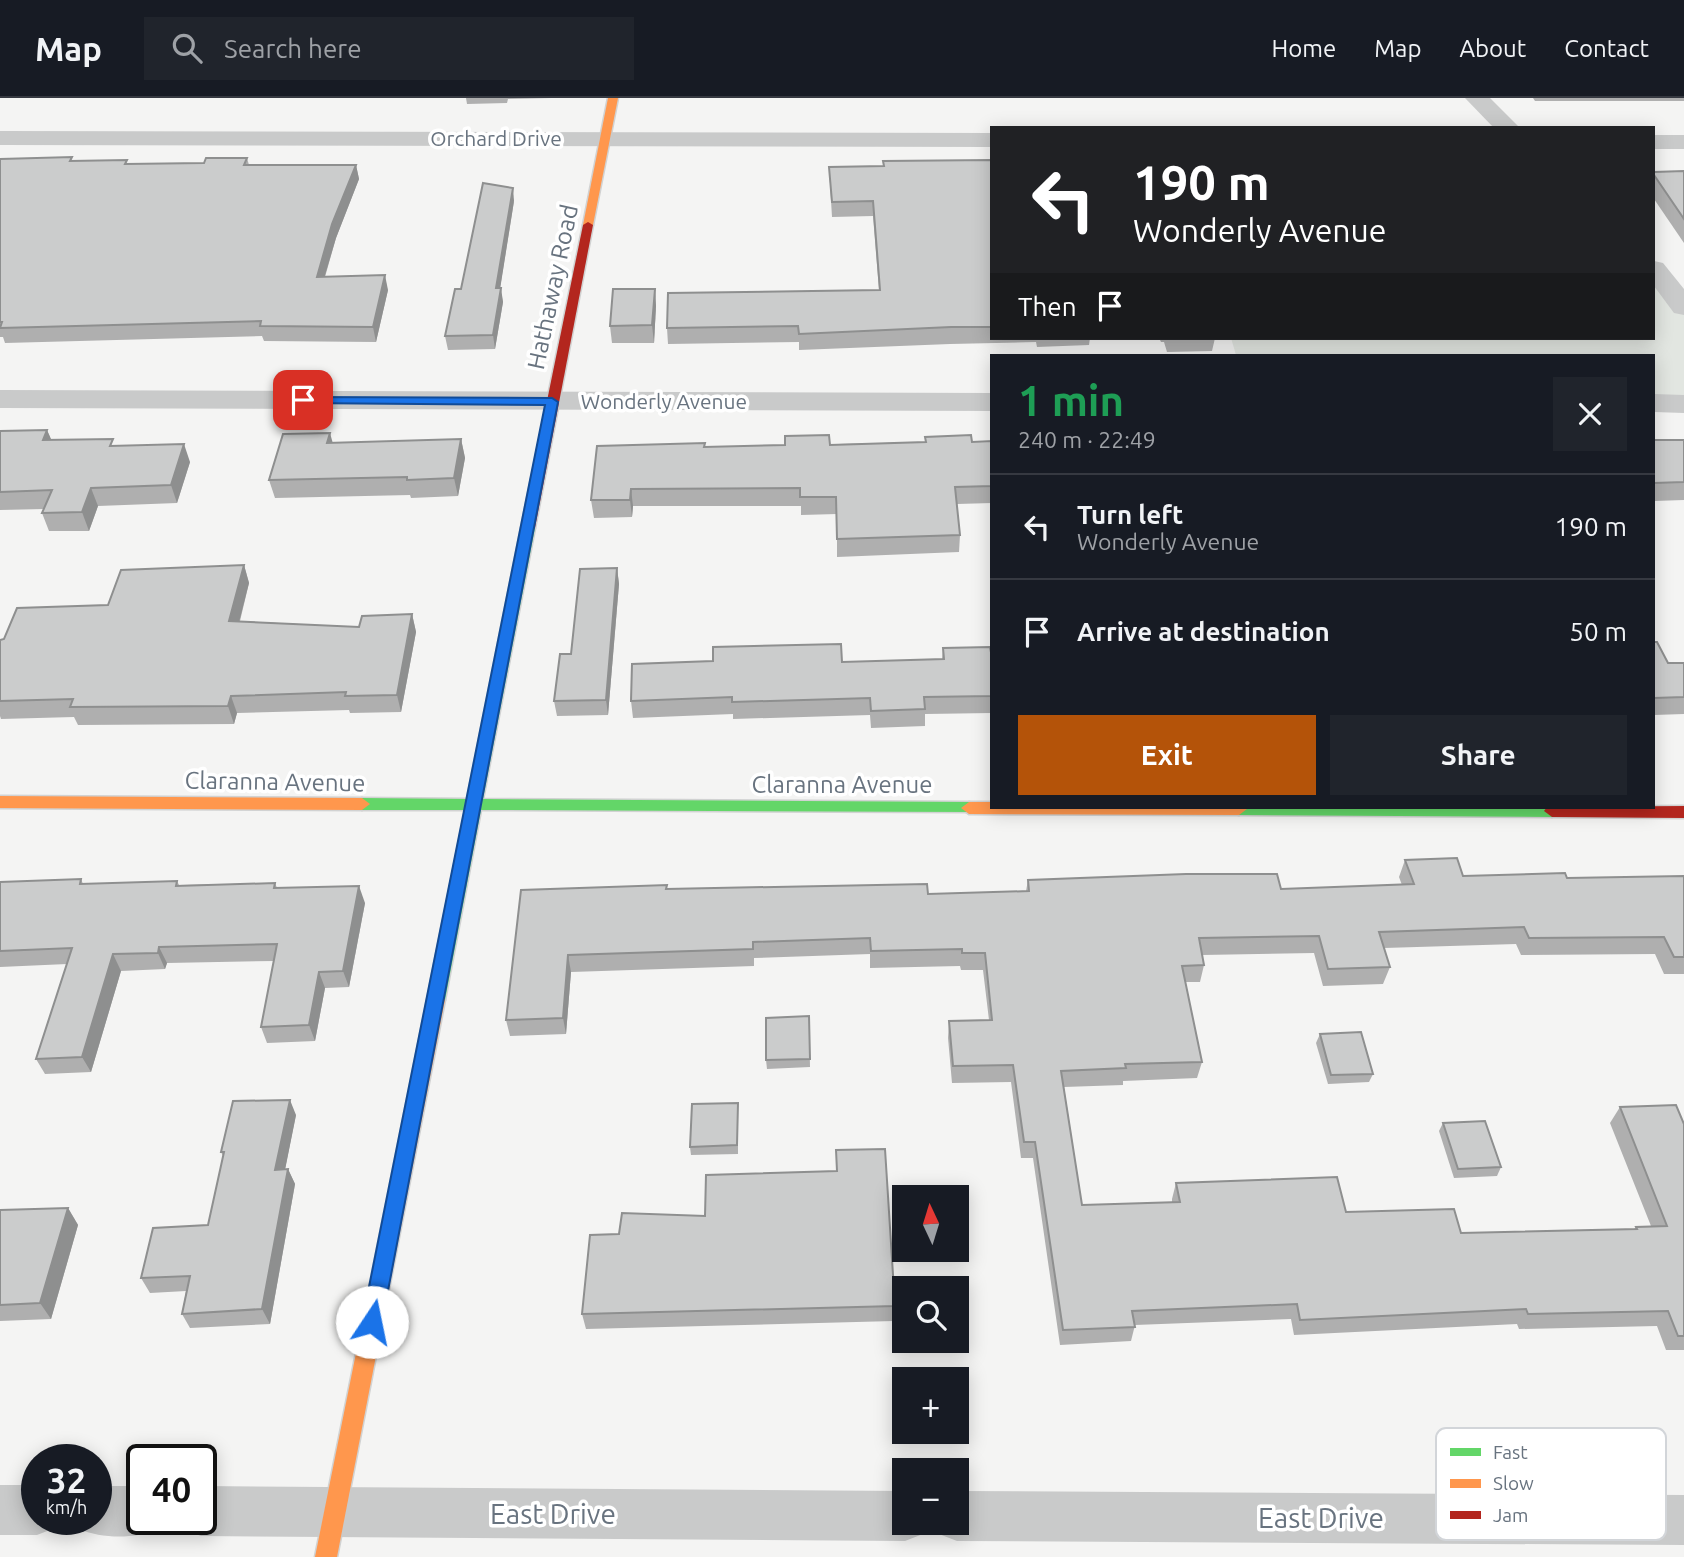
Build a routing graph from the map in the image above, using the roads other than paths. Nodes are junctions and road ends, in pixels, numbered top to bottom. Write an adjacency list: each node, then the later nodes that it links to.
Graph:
1 (613, 98): 5 (street, Hathaway Road)
2 (1477, 98): 3 (street)
3 (1506, 126)
4 (0, 138): 5 (street, Orchard Drive)
5 (606, 139): 6 (street, Orchard Drive); 12 (street, Hathaway Road)
6 (990, 140)
7 (1655, 142): 8 (street)
8 (1684, 142)
9 (1655, 270): 10 (street)
10 (1684, 307)
11 (0, 399): 12 (street, Wonderly Avenue)
12 (552, 402): 13 (street, Wonderly Avenue); 17 (street, Hathaway Road)
13 (990, 402)
14 (1655, 403): 15 (street)
15 (1684, 404)
16 (0, 802): 17 (street, Claranna Avenue)
17 (472, 806): 18 (street, Claranna Avenue); 29 (street, Hathaway Road)
18 (990, 809)
19 (1078, 809): 20 (street, Claranna Avenue)
20 (1684, 812)
21 (0, 1510): 22 (street)
22 (21, 1510)
23 (217, 1514): 29 (street, East Drive)
24 (892, 1516): 29 (street, East Drive)
25 (969, 1516): 26 (street, East Drive)
26 (1436, 1519)
27 (1666, 1520): 28 (street, East Drive)
28 (1684, 1520)
29 (331, 1535)

